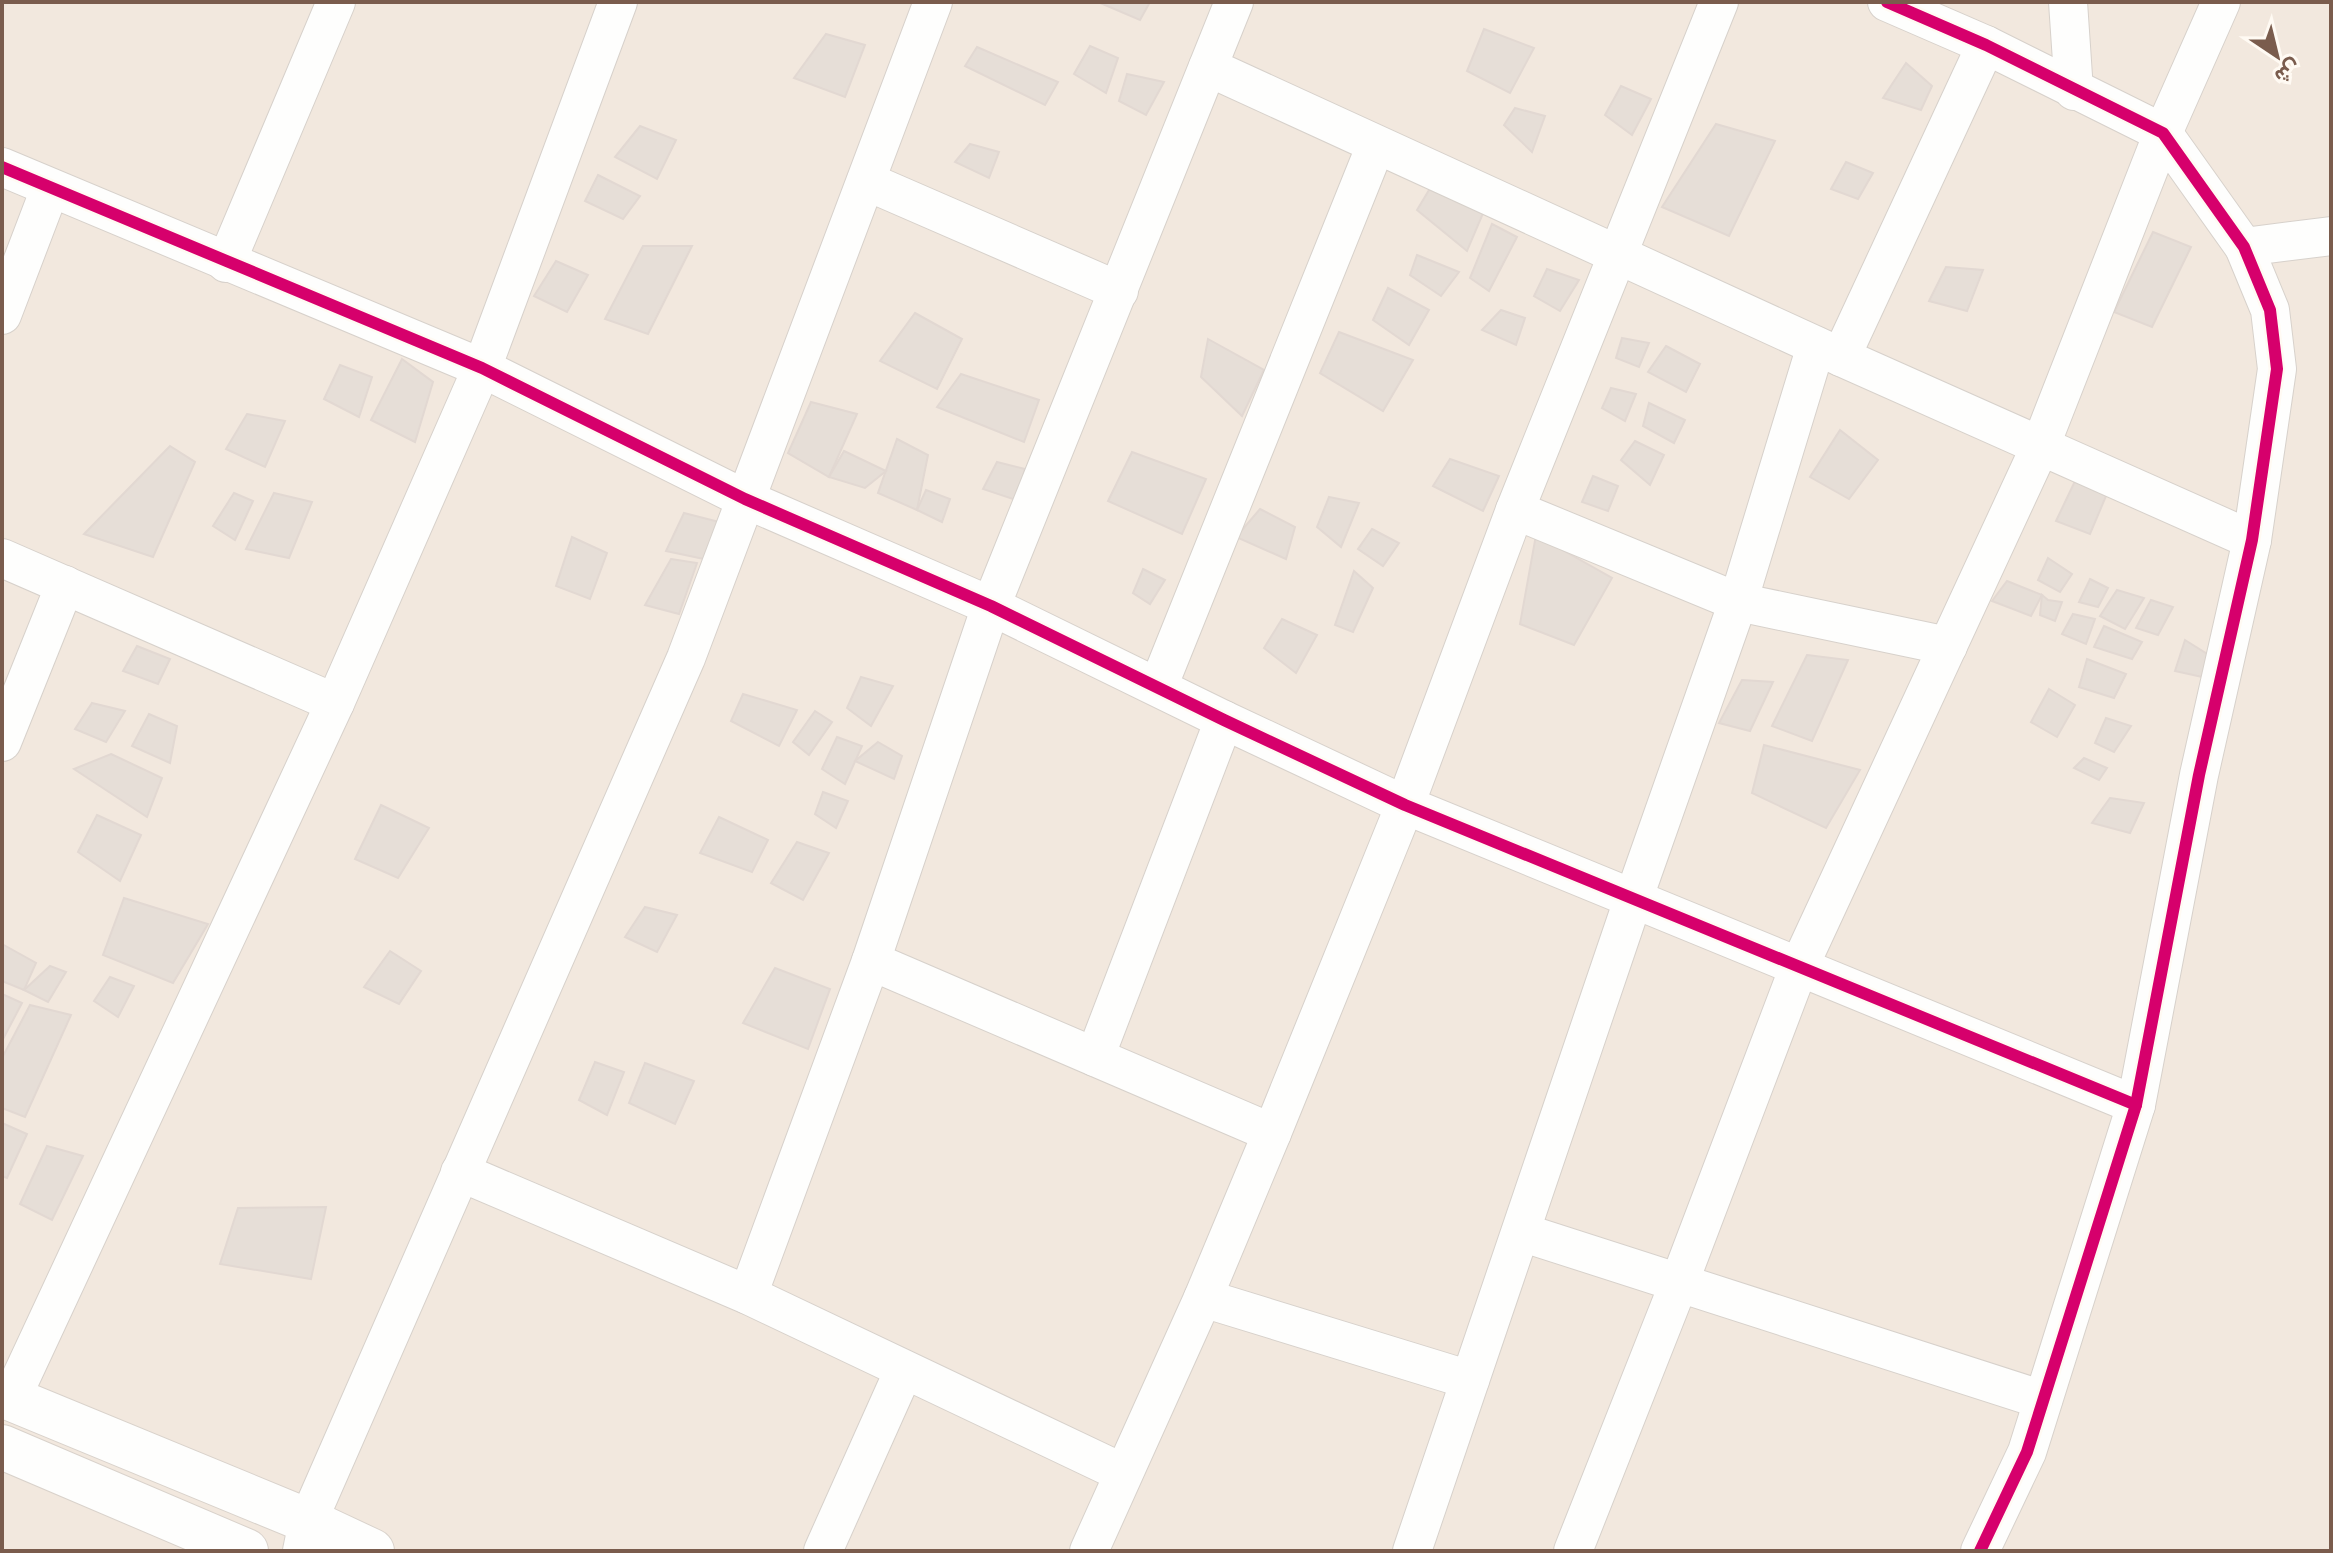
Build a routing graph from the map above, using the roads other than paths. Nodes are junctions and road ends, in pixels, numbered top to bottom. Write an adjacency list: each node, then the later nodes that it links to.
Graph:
1 (336, 2): 20 (street)
2 (618, 2): 24 (street)
3 (933, 2): 15 (street)
4 (1234, 2): 10 (street)
5 (1719, 2): 19 (street)
6 (1887, 2): 9 (street)
7 (2068, 2): 11 (street)
8 (2221, 2): 12 (street)
9 (1986, 45): 11 (street); 23 (street)
10 (1208, 67): 13 (street); 21 (street)
11 (2074, 91): 12 (street)
12 (2163, 133): 18 (street); 25 (street)
13 (1376, 145): 19 (street); 34 (street)
14 (2, 167): 16 (street)
15 (866, 181): 21 (street); 26 (street)
16 (50, 189): 20 (street); 22 (street)
17 (2331, 236): 18 (street)
18 (2244, 247): 28 (street)
19 (1616, 255): 23 (street); 27 (street)
20 (226, 263): 24 (street)
21 (1119, 291): 32 (street)
22 (2, 315)
23 (1829, 352): 25 (street); 31 (street)
24 (482, 368): 26 (street); 35 (street)
25 (2040, 447): 28 (street); 33 (street)
26 (745, 499): 32 (street); 45 (street)
27 (1515, 510): 31 (street); 38 (street)
28 (2252, 540): 43 (street)
29 (2, 558): 30 (street)
30 (65, 585): 35 (street); 37 (street)
31 (1738, 602): 33 (street); 39 (street)
32 (991, 606): 34 (street); 40 (street)
33 (1948, 646): 41 (street)
34 (1158, 687): 36 (street)
35 (335, 703): 52 (street)
36 (1224, 720): 38 (street); 42 (street)
37 (2, 742)
38 (1405, 805): 39 (street); 44 (street)
39 (1633, 900): 41 (street); 46 (street)
40 (871, 961): 42 (street); 48 (street)
41 (1799, 967): 43 (street); 47 (street)
42 (1095, 1057): 44 (street)
43 (2136, 1105): 53 (street)
44 (1272, 1133): 49 (street)
45 (460, 1172): 48 (street); 56 (street)
46 (1521, 1232): 47 (street); 51 (street)
47 (1679, 1283): 53 (street); 62 (street)
48 (748, 1295): 50 (street)
49 (1203, 1298): 51 (street); 55 (street)
50 (904, 1370): 55 (street); 59 (street)
51 (1470, 1380): 61 (street)
52 (6, 1397): 56 (street)
53 (2043, 1400): 63 (street)
54 (2, 1447): 57 (street)
55 (1123, 1473): 60 (street)
56 (305, 1536): 58 (street)
57 (246, 1551)
58 (372, 1551)
59 (823, 1551)
60 (1089, 1551)
61 (1412, 1551)
62 (1573, 1551)
63 (1980, 1551)

